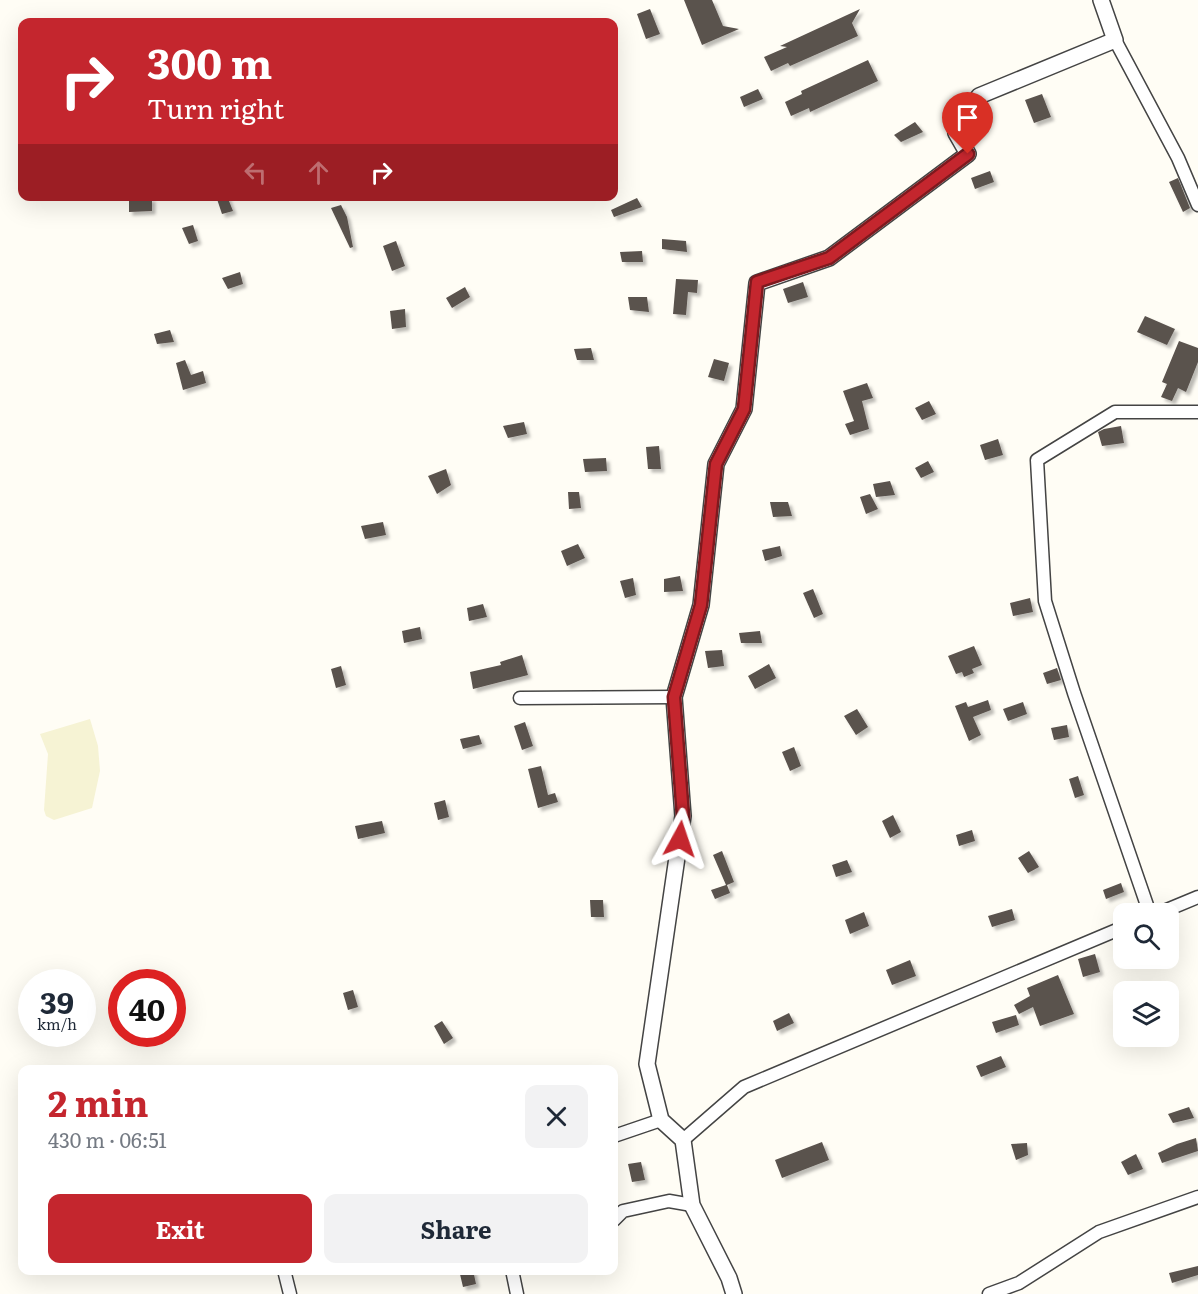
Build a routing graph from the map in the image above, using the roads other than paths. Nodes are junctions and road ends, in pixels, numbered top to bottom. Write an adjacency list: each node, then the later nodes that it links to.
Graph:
1 (1101, 0): 2 (street)
2 (1115, 40): 3 (street); 5 (street)
3 (1198, 205)
4 (1198, 412): 8 (street)
5 (674, 697): 6 (street); 11 (street)
6 (520, 698)
7 (1198, 897): 9 (street)
8 (1146, 903)
9 (1179, 905)
10 (1113, 932): 13 (street)
11 (661, 1120): 12 (street); 13 (street)
12 (618, 1135)
13 (683, 1140): 15 (street)
14 (1198, 1197): 22 (street)
15 (692, 1205): 16 (street); 21 (street)
16 (618, 1217)
17 (285, 1275): 19 (street)
18 (513, 1275): 20 (street)
19 (290, 1294)
20 (517, 1294)
21 (734, 1294)
22 (989, 1294)

